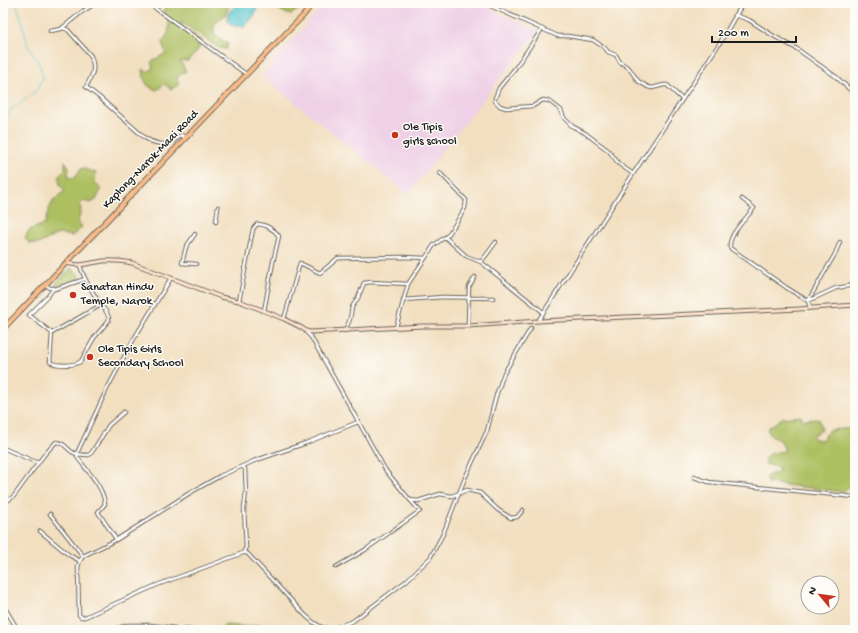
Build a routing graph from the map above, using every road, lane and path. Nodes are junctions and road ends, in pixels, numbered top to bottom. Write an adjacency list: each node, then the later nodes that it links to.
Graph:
1 (110, 3): 7 (street)
2 (148, 3): 10 (street)
3 (313, 3): 10 (highway, Kaplong-Narok-Maai Road)
4 (484, 3): 8 (street)
5 (743, 3): 6 (street)
6 (735, 15): 11 (street); 12 (street)
7 (63, 28): 9 (street); 13 (street)
8 (542, 29): 12 (street); 15 (street)
9 (50, 31)
10 (246, 75): 13 (highway, Kaplong-Narok-Maai Road)
11 (855, 94)
12 (682, 99): 15 (street)
13 (185, 138): 25 (highway, Kaplong-Narok-Maai Road)
14 (440, 172): 20 (street)
15 (633, 174): 44 (street)
16 (742, 199): 39 (street)
17 (218, 207): 18 (street)
18 (216, 222)
19 (194, 234): 26 (street)
20 (445, 237): 23 (street); 24 (street)
21 (496, 242): 24 (street)
22 (840, 242): 39 (street)
23 (425, 258): 32 (street); 45 (street)
24 (481, 262): 44 (street)
25 (66, 263): 27 (main road); 31 (highway, Kaplong-Narok-Maai Road)
26 (196, 264)
27 (80, 265): 29 (main road); 30 (street)
28 (475, 277): 36 (street)
29 (171, 278): 38 (main road); 57 (street)
30 (85, 279): 34 (street); 40 (street)
31 (46, 284): 34 (street); 50 (highway, Kaplong-Narok-Maai Road)
32 (408, 284): 37 (street); 51 (street)
33 (855, 285): 39 (street)
34 (54, 288): 53 (street)
35 (493, 298): 36 (street)
36 (469, 299): 37 (street); 47 (street)
37 (403, 300): 48 (street)
38 (239, 301): 43 (main road); 43 (street)
39 (808, 301): 42 (street)
40 (101, 305): 53 (street); 53 (street)
41 (855, 305): 42 (main road)
42 (810, 307): 46 (main road)
43 (264, 311): 45 (main road)
44 (544, 312): 46 (street)
45 (284, 319): 52 (main road)
46 (538, 321): 47 (main road)
47 (468, 326): 48 (main road)
48 (396, 328): 51 (main road)
49 (531, 328): 61 (street)
50 (3, 329)
51 (345, 330): 52 (main road)
52 (306, 331): 55 (street)
53 (52, 333)
54 (124, 412): 57 (street)
55 (358, 422): 59 (street); 63 (street)
56 (3, 448): 58 (street)
57 (78, 454): 58 (street); 68 (street)
58 (38, 463): 64 (street)
59 (243, 466): 68 (street); 69 (street)
60 (694, 477): 62 (street)
61 (459, 493): 63 (street); 65 (street); 69 (street)
62 (855, 498)
63 (410, 500): 72 (street)
64 (3, 504)
65 (523, 510)
66 (50, 514): 70 (street)
67 (40, 531): 71 (street)
68 (116, 540): 70 (street)
69 (243, 553): 71 (street)
70 (83, 556): 71 (street)
71 (80, 561)
72 (336, 567)
73 (3, 604): 74 (street)
74 (18, 630)
75 (112, 630): 76 (street)
76 (193, 630)

